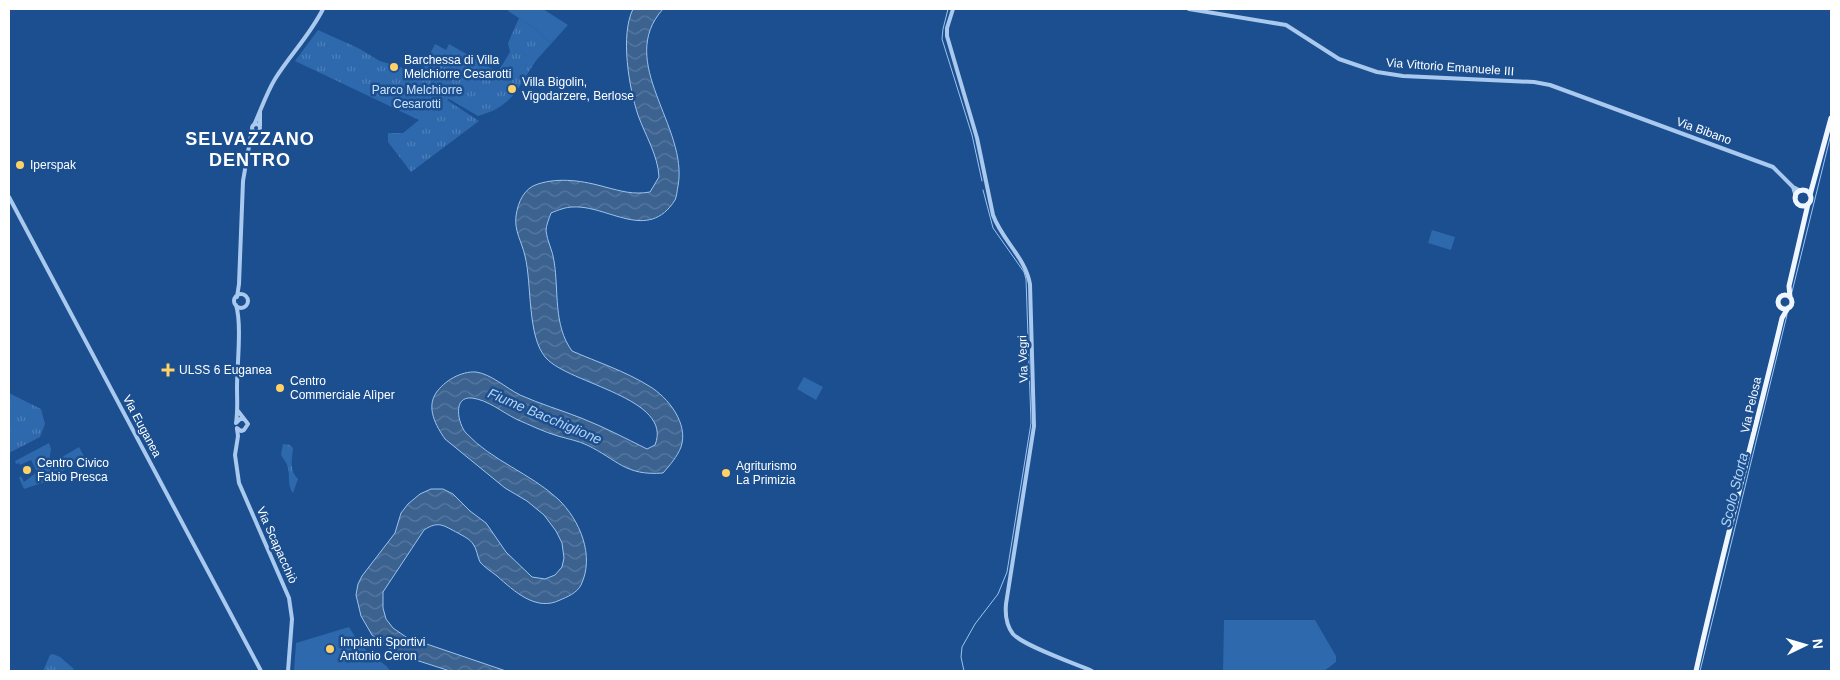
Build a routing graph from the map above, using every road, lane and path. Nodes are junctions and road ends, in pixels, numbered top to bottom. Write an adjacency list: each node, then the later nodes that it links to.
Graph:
1 (323, 9): 5 (street)
2 (953, 9): 40 (street, Via Vegri)
3 (1189, 9): 4 (street, Via Vittorio Emanuele III)
4 (1601, 103): 12 (street, Via Bibano)
5 (260, 110): 7 (street); 8 (street)
6 (1831, 118): 11 (main road, Via Pelosa)
7 (260, 126): 8 (street); 9 (street)
8 (253, 127): 9 (street); 10 (street)
9 (258, 132): 10 (street)
10 (250, 142): 20 (street)
11 (1813, 185): 13 (main road); 14 (main road, Via Pelosa)
12 (1793, 187): 13 (street, Via Bibano); 16 (street, Via Bibano)
13 (1803, 190): 14 (main road); 16 (main road)
14 (1810, 196): 17 (main road, Via Pelosa)
15 (9, 197): 38 (street, Via Euganea)
16 (1796, 197): 18 (main road)
17 (1808, 204): 18 (main road); 19 (main road, Via Pelosa)
18 (1800, 205): 19 (main road)
19 (1806, 214): 21 (main road, Via Pelosa)
20 (239, 284): 23 (street); 24 (street)
21 (1790, 286): 22 (main road, Via Pelosa); 25 (main road, Via Pelosa)
22 (1784, 294): 25 (main road); 27 (main road, Via Pelosa)
23 (245, 296): 24 (street); 28 (street)
24 (236, 297): 26 (street)
25 (1790, 297): 29 (main road, Via Pelosa)
26 (236, 305): 28 (street); 31 (street)
27 (1779, 307): 29 (main road); 30 (main road, Via Pelosa)
28 (244, 308): 31 (street)
29 (1788, 308): 30 (main road, Via Pelosa)
30 (1782, 318): 41 (main road, Via Pelosa)
31 (239, 319): 32 (street)
32 (238, 411): 33 (street); 34 (street)
33 (244, 419): 34 (street); 36 (street)
34 (236, 423): 35 (street)
35 (237, 429): 36 (street); 37 (street, Via Scapacchiò)
36 (243, 431): 37 (street)
37 (238, 436): 39 (street, Via Scapacchiò)
38 (262, 671)
39 (287, 671)
40 (1092, 671)
41 (1696, 671)

